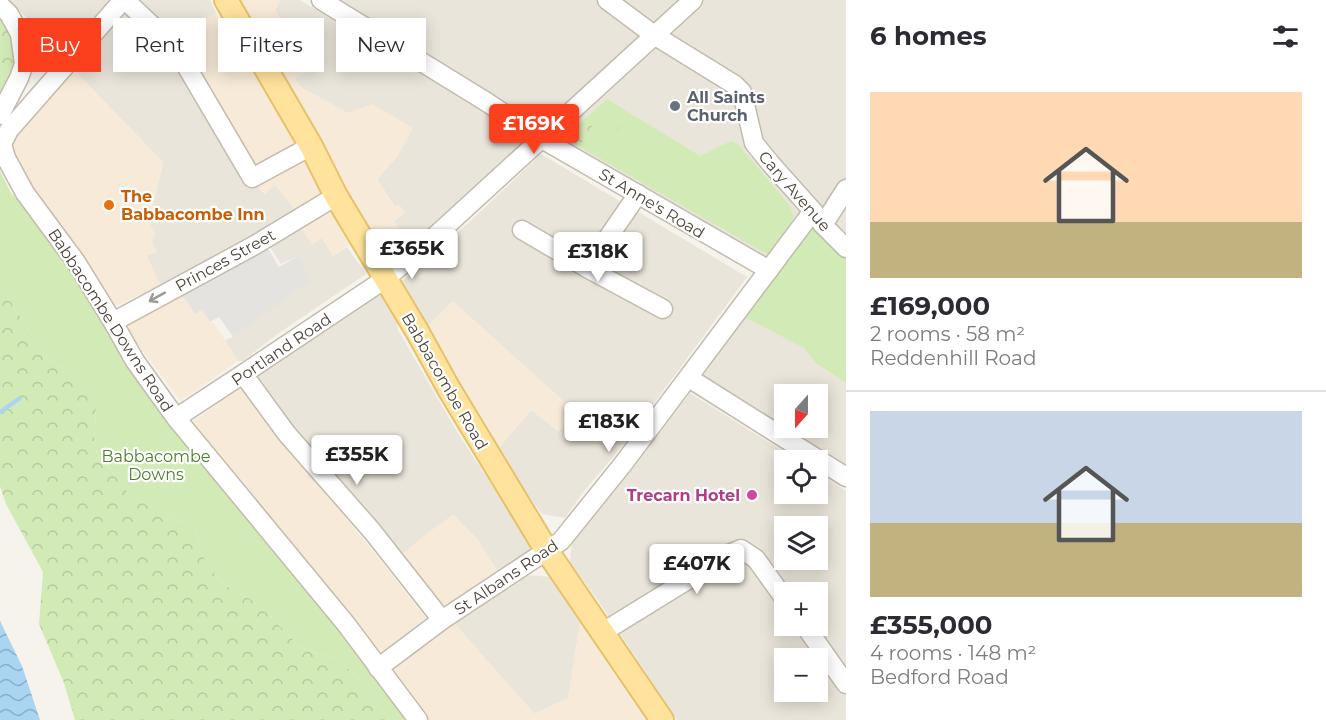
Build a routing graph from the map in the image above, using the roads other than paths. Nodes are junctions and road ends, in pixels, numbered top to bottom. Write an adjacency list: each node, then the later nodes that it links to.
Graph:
1 (124, 0): 8 (street); 10 (street)
2 (226, 0): 10 (main road, Babbacombe Road)
3 (321, 0): 9 (street, St Anne's Road)
4 (607, 0): 7 (street, Cary Avenue)
5 (693, 0): 7 (street, Portland Road)
6 (0, 5): 8 (street)
7 (654, 35): 9 (street, Portland Road); 14 (street, Cary Avenue)
8 (3, 123): 21 (street, Babbacombe Downs Road)
9 (542, 139): 12 (street, St Anne's Road); 19 (street, Portland Road)
10 (311, 146): 13 (main road, Babbacombe Road)
11 (846, 189): 14 (street, St Albans Road)
12 (638, 194): 17 (street); 18 (street, St Anne's Road)
13 (336, 196): 19 (main road, Babbacombe Road); 21 (street, Princes Street, one-way to 21)
14 (818, 218): 16 (street, Cary Avenue); 18 (street, St Albans Road)
15 (522, 230): 17 (street)
16 (846, 248)
17 (587, 268): 20 (street)
18 (769, 270): 23 (street, St Albans Road)
19 (385, 279): 22 (street, Portland Road); 26 (main road, Babbacombe Road)
20 (663, 309)
21 (113, 322): 24 (street, Babbacombe Downs Road)
22 (243, 375): 24 (street, Portland Road); 28 (street)
23 (689, 378): 25 (street); 26 (street, St Albans Road)
24 (176, 418): 31 (street, Babbacombe Downs Road)
25 (846, 477)
26 (547, 550): 28 (street, St Albans Road); 29 (main road, Babbacombe Road)
27 (774, 584): 29 (street)
28 (442, 620): 31 (street, St Albans Road)
29 (603, 632): 34 (main road, Babbacombe Road)
30 (812, 636): 32 (street)
31 (378, 668): 33 (street, Babbacombe Downs Road)
32 (846, 684)
33 (418, 720)
34 (663, 720)

